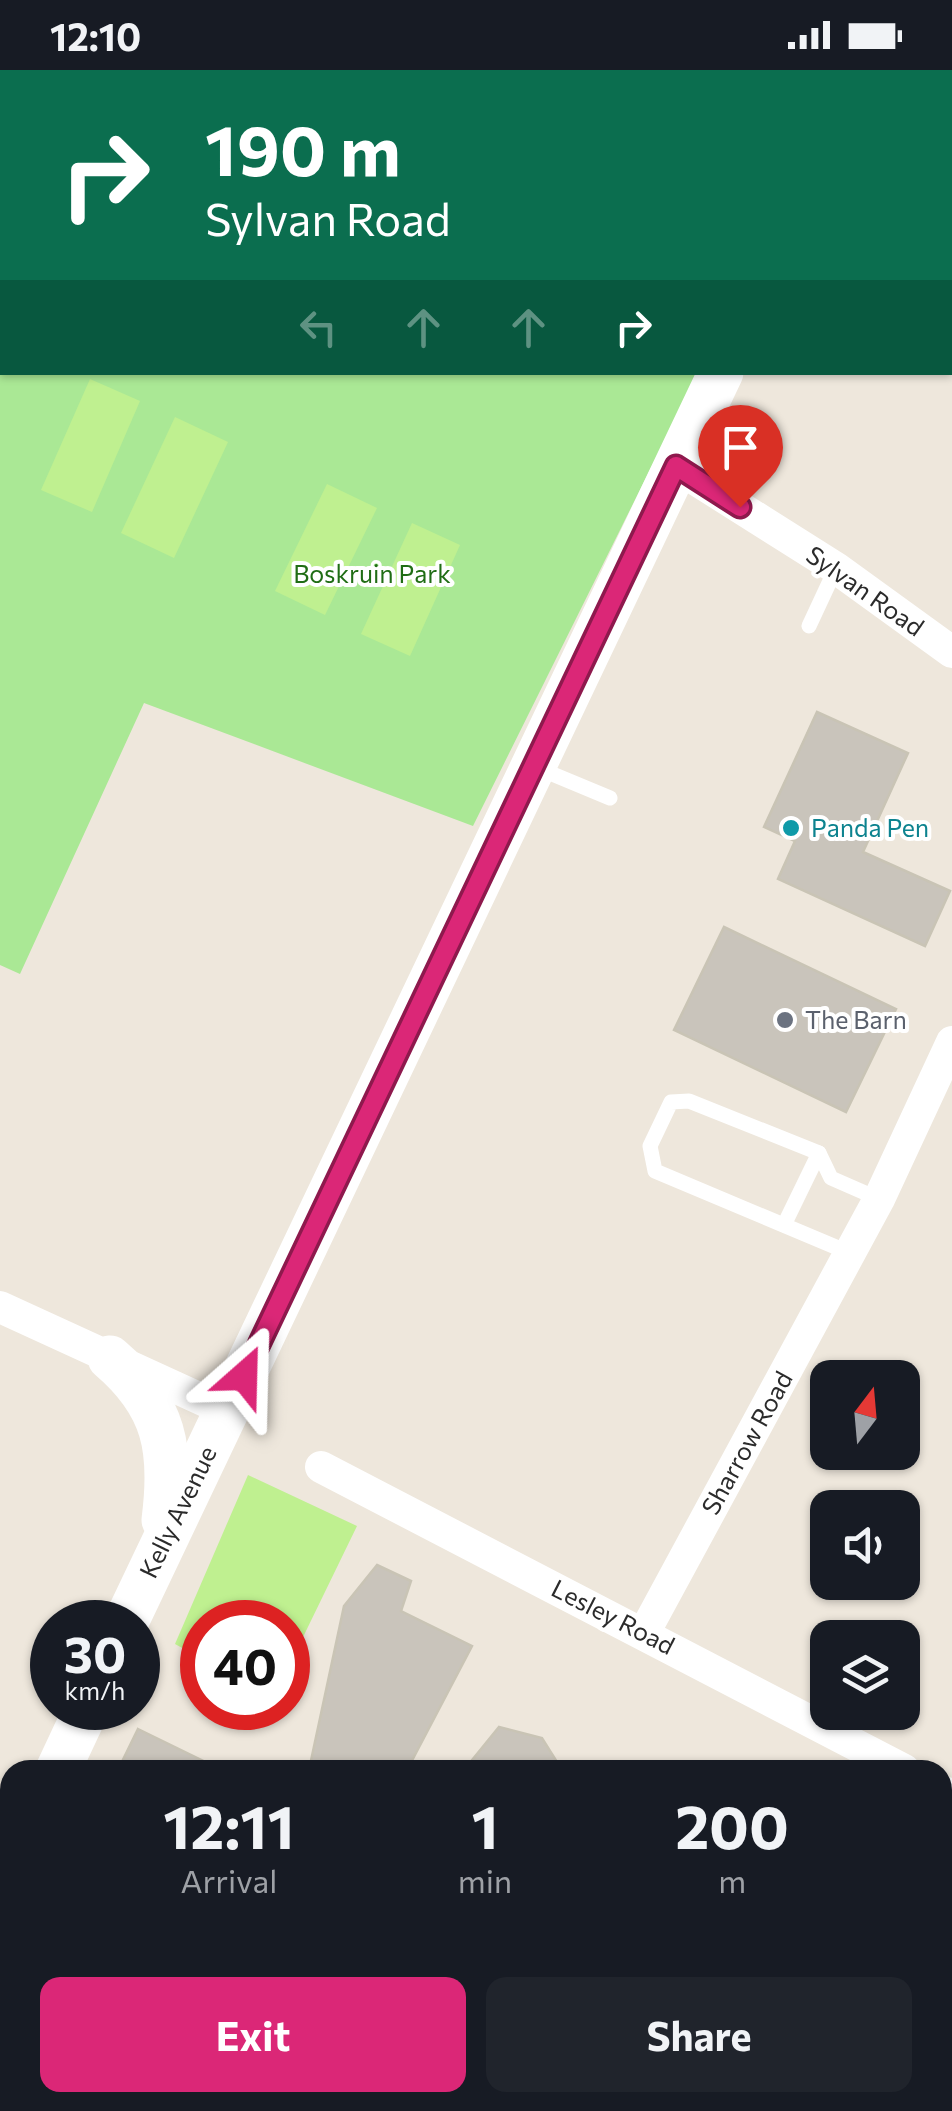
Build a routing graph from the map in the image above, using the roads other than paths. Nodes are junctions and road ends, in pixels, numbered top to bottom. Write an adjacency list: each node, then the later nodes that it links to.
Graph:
1 (720, 375): 2 (street, Kelly Avenue)
2 (676, 466): 3 (street, Sylvan Road); 6 (street, Kelly Avenue)
3 (836, 568): 4 (lane); 5 (street, Sylvan Road)
4 (809, 626)
5 (952, 652)
6 (534, 766): 7 (lane); 15 (street, Kelly Avenue)
7 (610, 798)
8 (952, 1042): 10 (street, Sharrow Road)
9 (818, 1154): 10 (lane); 11 (lane); 11 (lane)
10 (879, 1199): 12 (street, Sharrow Road)
11 (784, 1225): 12 (lane)
12 (850, 1253): 19 (street, Sharrow Road)
13 (0, 1307): 14 (street)
14 (110, 1358): 15 (street); 17 (street)
15 (227, 1411): 17 (street, Kelly Avenue)
16 (321, 1467): 19 (street, Lesley Road)
17 (161, 1546): 18 (street, Kelly Avenue)
18 (136, 1600)
19 (644, 1632): 22 (street, Lesley Road)
20 (77, 1730): 21 (street)
21 (63, 1760)
22 (885, 1760)

